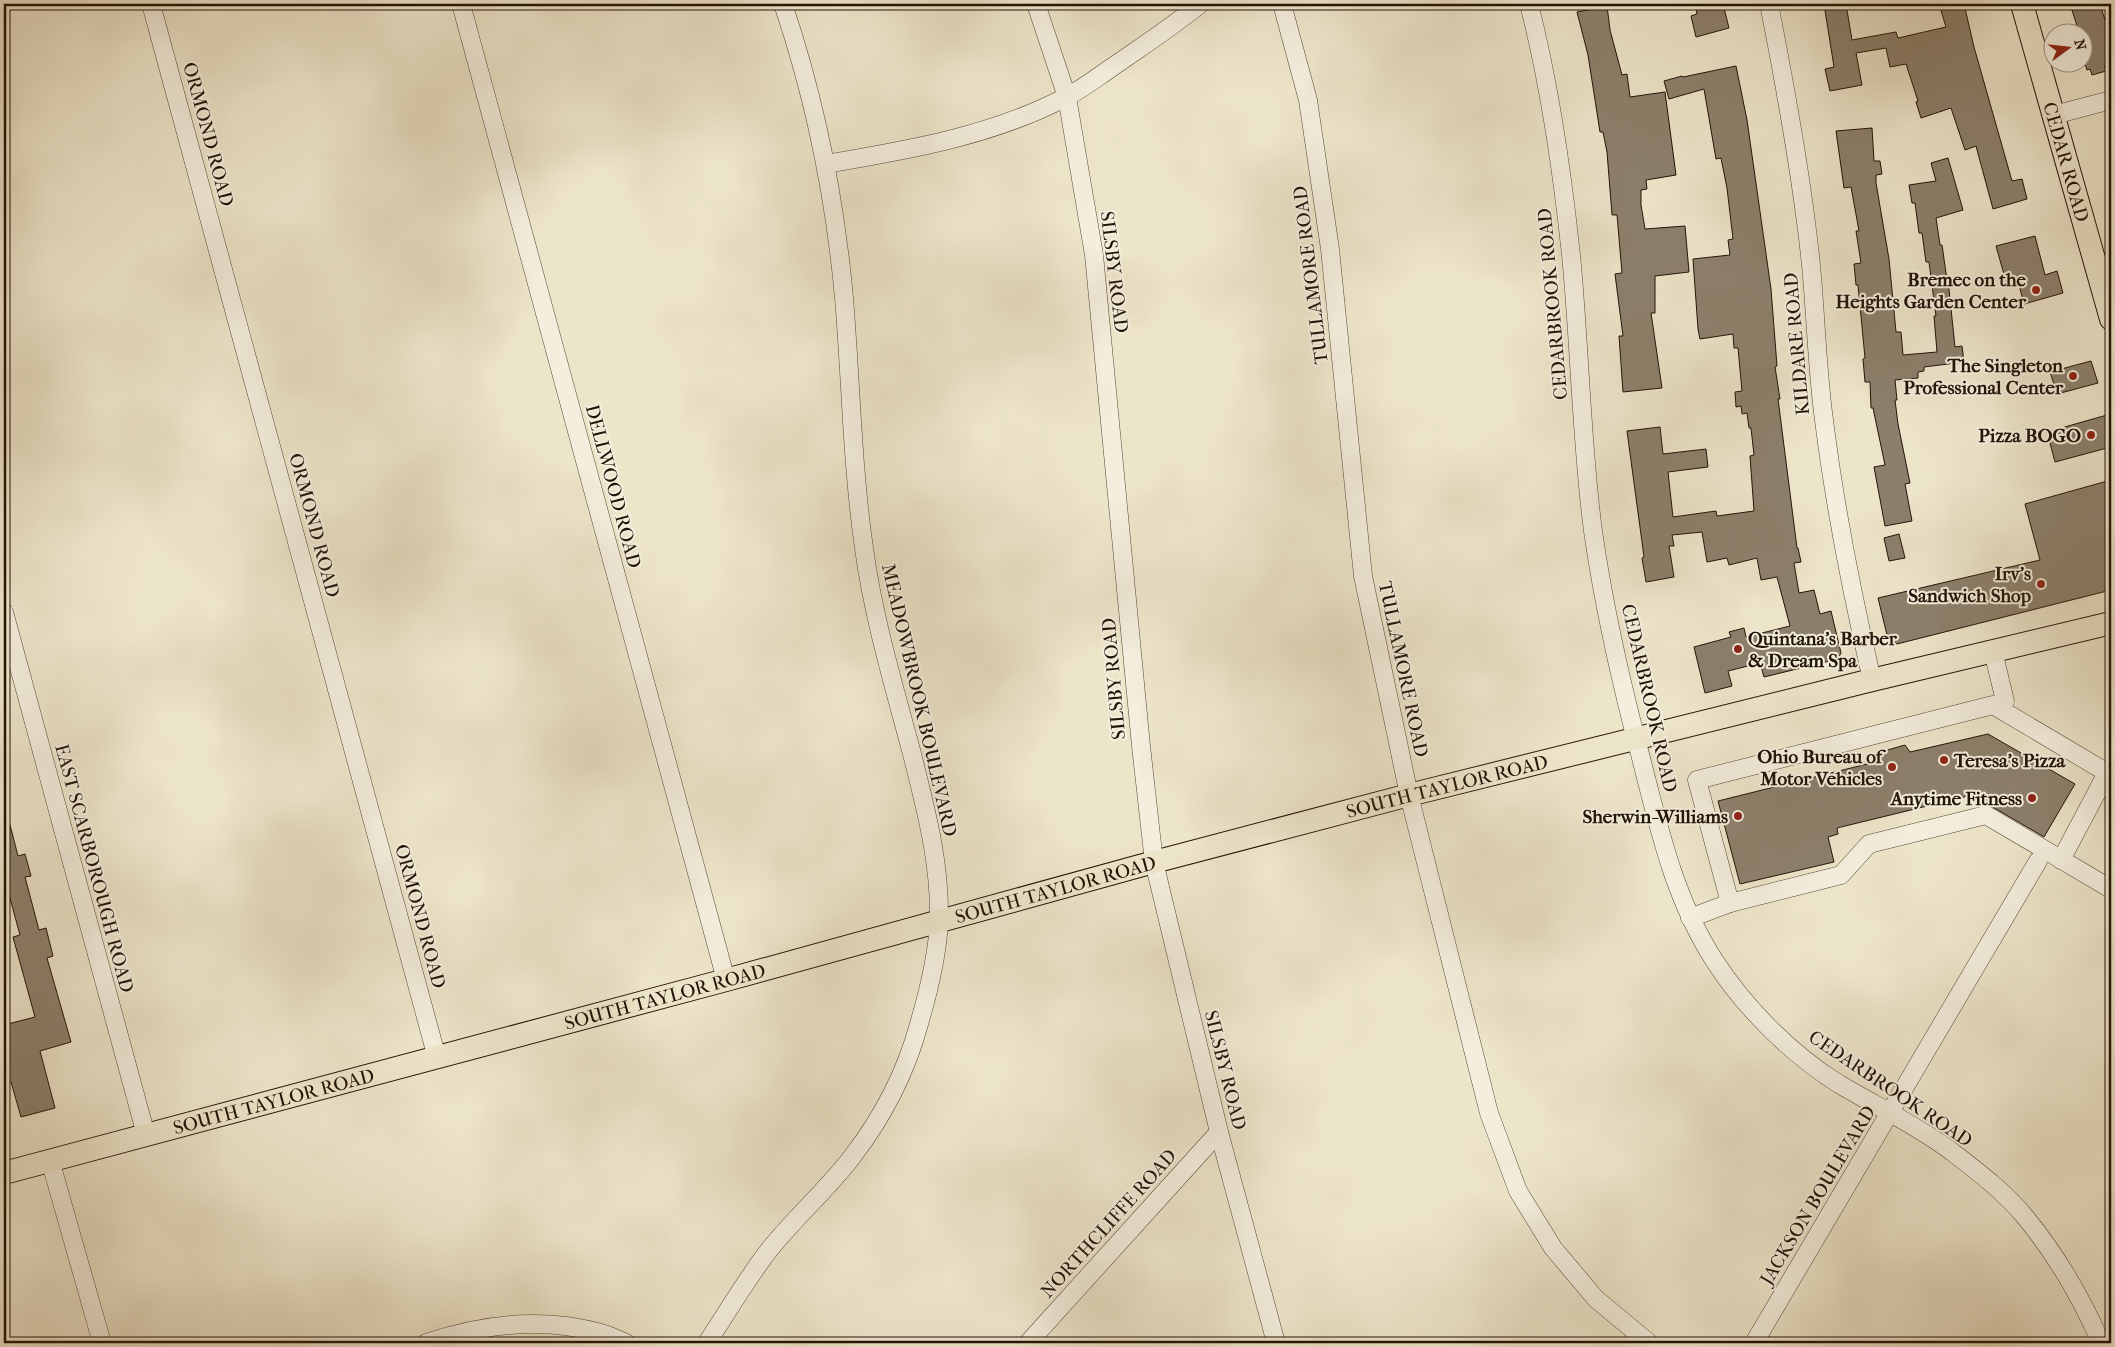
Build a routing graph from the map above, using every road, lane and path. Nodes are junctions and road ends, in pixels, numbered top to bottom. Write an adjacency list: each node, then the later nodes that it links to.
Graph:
1 (151, 4): 31 (street, ORMOND ROAD)
2 (462, 4): 30 (street, DELLWOOD ROAD)
3 (784, 4): 13 (street, MEADOWBROOK BOULEVARD)
4 (1036, 4): 10 (street, SILSBY ROAD)
5 (1200, 4): 10 (street)
6 (1282, 4): 22 (street, TULLAMORE ROAD)
7 (1529, 4): 20 (street, CEDARBROOK ROAD)
8 (1769, 4): 18 (street, KILDARE ROAD)
9 (2022, 4): 12 (main road, CEDAR ROAD)
10 (1067, 97): 13 (street); 25 (street, SILSBY ROAD)
11 (2111, 100): 12 (street)
12 (2054, 115): 14 (main road, CEDAR ROAD)
13 (826, 164): 29 (street, MEADOWBROOK BOULEVARD)
14 (2111, 319)
15 (4, 612): 34 (street, EAST SCARBOROUGH ROAD)
16 (2111, 624): 17 (main road, SOUTH TAYLOR ROAD)
17 (1993, 651): 18 (main road, SOUTH TAYLOR ROAD); 19 (street)
18 (1872, 680): 20 (main road, SOUTH TAYLOR ROAD)
19 (2006, 701)
20 (1636, 738): 22 (main road, SOUTH TAYLOR ROAD); 28 (street, CEDARBROOK ROAD)
21 (2109, 774): 24 (street); 27 (street)
22 (1409, 795): 25 (main road, SOUTH TAYLOR ROAD); 43 (street, TULLAMORE ROAD)
23 (2038, 860): 32 (street, JACKSON BOULEVARD)
24 (2061, 860): 26 (street); 27 (street)
25 (1154, 862): 29 (main road, SOUTH TAYLOR ROAD); 33 (street, SILSBY ROAD)
26 (2111, 889)
27 (1730, 903): 28 (street)
28 (1690, 918): 32 (street, CEDARBROOK ROAD)
29 (939, 922): 30 (main road, SOUTH TAYLOR ROAD); 40 (street, MEADOWBROOK BOULEVARD)
30 (726, 980): 31 (main road, SOUTH TAYLOR ROAD)
31 (437, 1058): 34 (main road, SOUTH TAYLOR ROAD)
32 (1891, 1113): 44 (street, JACKSON BOULEVARD); 45 (street, CEDARBROOK ROAD)
33 (1219, 1132): 41 (street, NORTHCLIFFE ROAD); 42 (street, SILSBY ROAD)
34 (146, 1135): 35 (main road, SOUTH TAYLOR ROAD)
35 (50, 1160): 36 (main road, SOUTH TAYLOR ROAD); 37 (street)
36 (4, 1173)
37 (102, 1343)
38 (426, 1343): 39 (street)
39 (626, 1343)
40 (707, 1343)
41 (1028, 1343)
42 (1276, 1343)
43 (1649, 1343)
44 (1754, 1343)
45 (2101, 1343)

